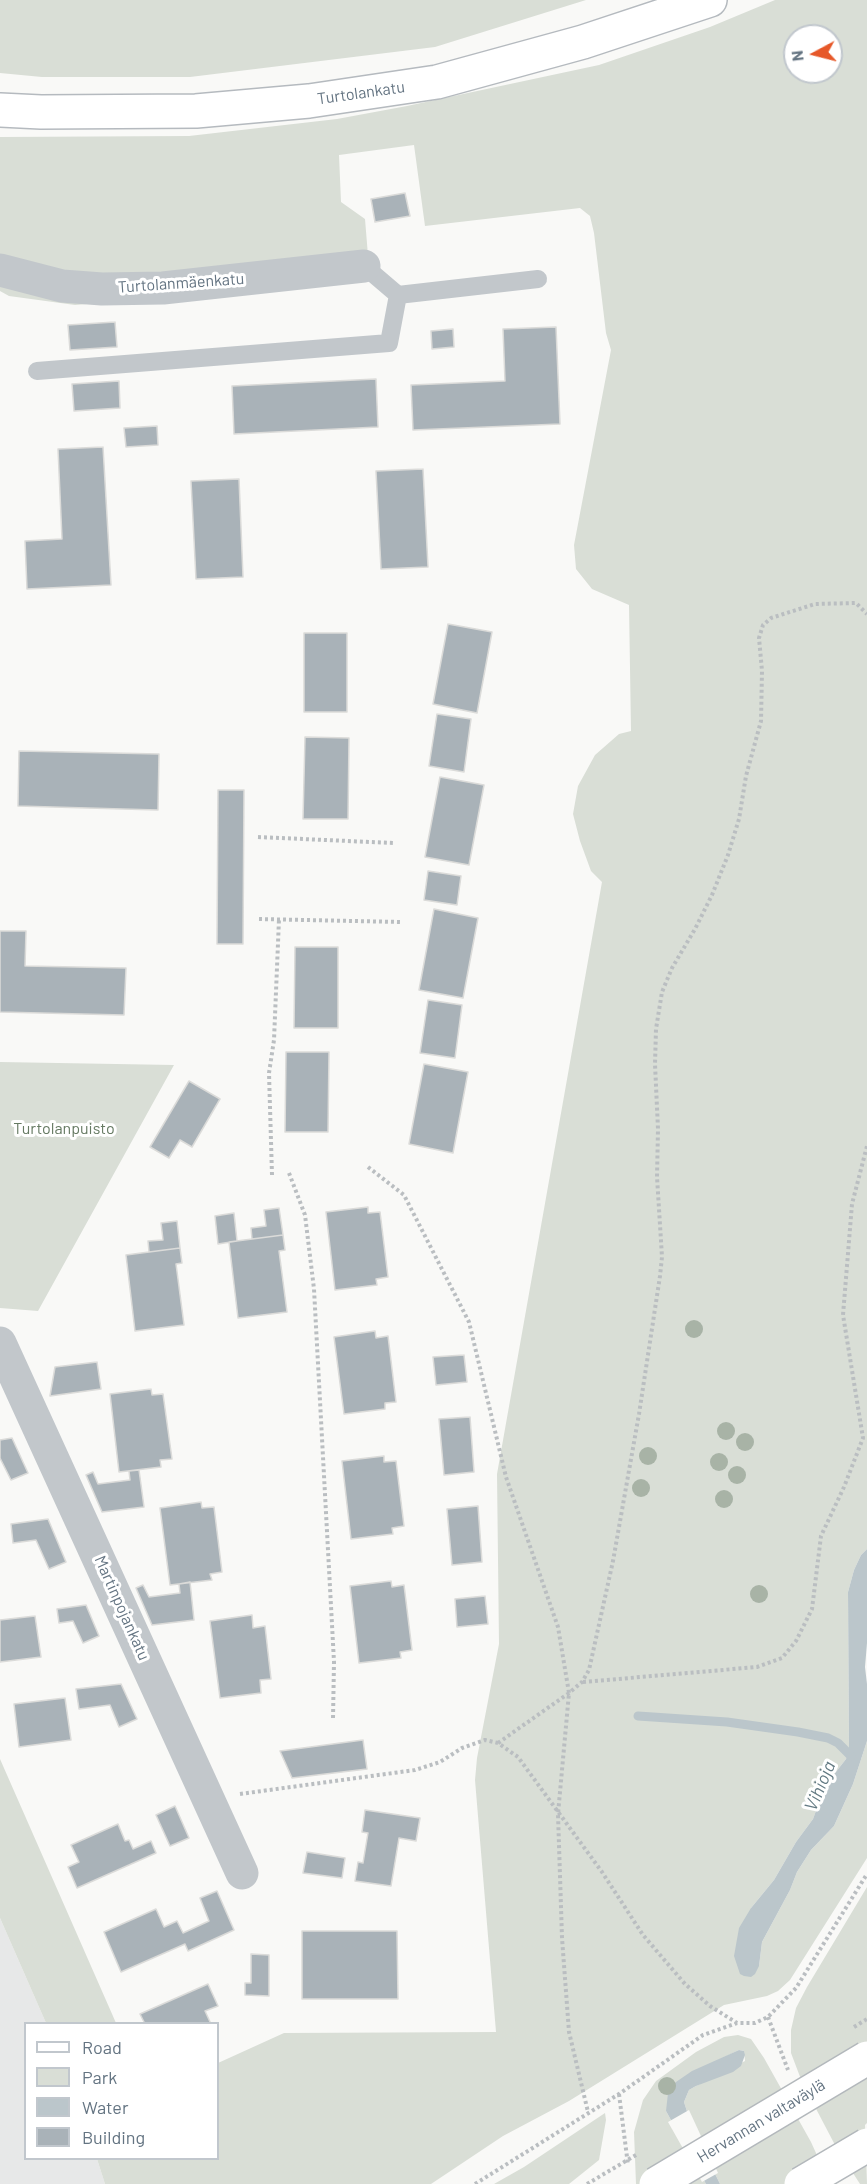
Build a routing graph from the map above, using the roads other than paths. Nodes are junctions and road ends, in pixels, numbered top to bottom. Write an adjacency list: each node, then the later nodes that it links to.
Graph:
1 (710, 0): 2 (main road, Turtolankatu)
2 (0, 110)
3 (364, 266): 4 (street, Turtolanmäenkatu); 6 (lane)
4 (0, 270)
5 (538, 279): 6 (lane)
6 (398, 295): 7 (lane)
7 (37, 371)
8 (0, 1343): 9 (street, Martinpojankatu)
9 (242, 1873)
10 (867, 2058): 12 (main road, Hervannan valtaväylä, bridge)
11 (867, 2145): 13 (main road, bridge)
12 (642, 2176)
13 (801, 2184)

